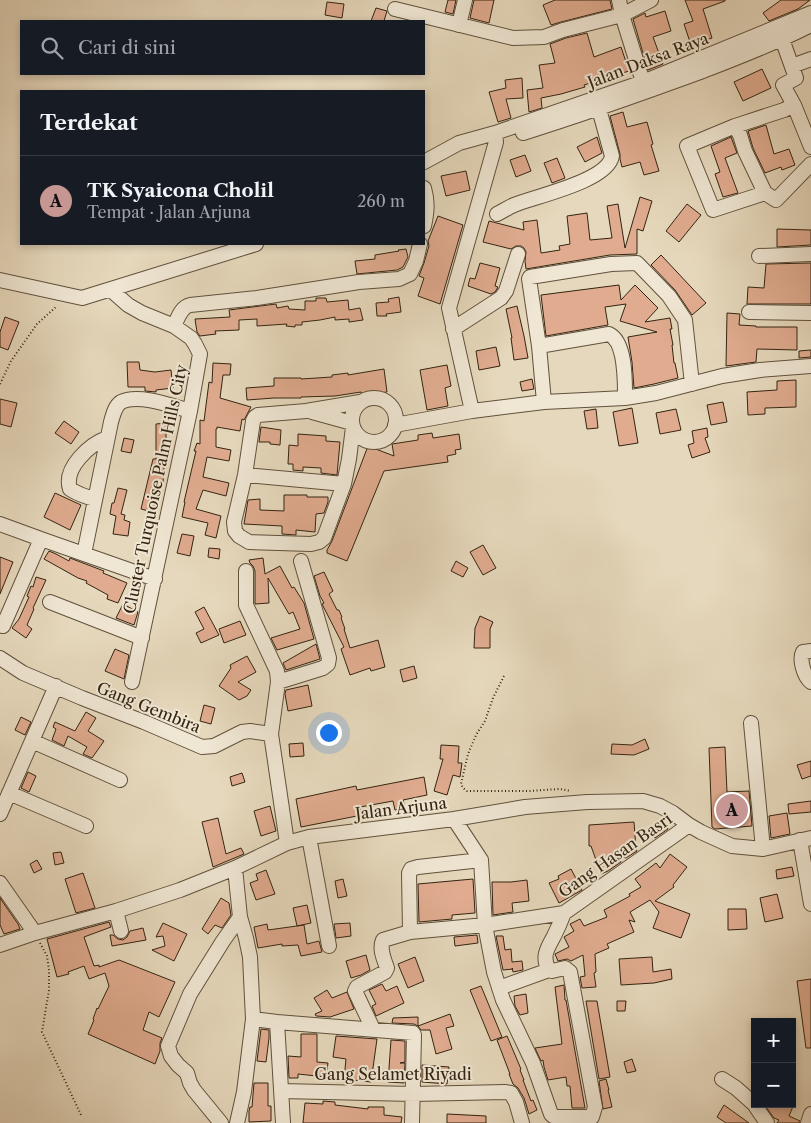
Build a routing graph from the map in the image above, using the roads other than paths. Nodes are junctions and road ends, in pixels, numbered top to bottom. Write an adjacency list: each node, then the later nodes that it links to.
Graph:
1 (465, 0): 7 (street)
2 (619, 0): 6 (street)
3 (651, 0): 6 (street)
4 (395, 9): 7 (street)
5 (811, 13): 12 (street, Jalan Daksa Raya)
6 (622, 15): 7 (street); 12 (street)
7 (459, 25)
8 (811, 25): 9 (street, Jalan Daksa Raya)
9 (782, 39): 11 (street); 14 (street, Jalan Daksa Raya)
10 (811, 59): 11 (street)
11 (792, 66): 13 (street)
12 (643, 82): 16 (street, Jalan Daksa Raya)
13 (794, 105): 15 (street); 17 (street)
14 (599, 109): 16 (street, Jalan Daksa Raya); 22 (street)
15 (735, 126): 21 (street); 21 (street)
16 (495, 138): 18 (street); 34 (street)
17 (811, 147)
18 (425, 161)
19 (811, 164): 21 (street)
20 (425, 191): 23 (street)
21 (765, 194)
22 (497, 214)
23 (425, 221)
24 (253, 245): 30 (street)
25 (420, 245): 33 (street)
26 (518, 254): 34 (street)
27 (811, 254): 28 (street)
28 (759, 256)
29 (0, 280): 30 (street)
30 (111, 290): 33 (street, Cluster Turquoise Palm Hills City)
31 (748, 312): 32 (street)
32 (811, 313)
33 (174, 326): 41 (street, Cluster Turquoise Palm Hills City)
34 (453, 329): 43 (street)
35 (539, 346): 37 (street); 38 (street); 40 (street)
36 (811, 366): 37 (street)
37 (692, 384): 38 (street)
38 (624, 398): 40 (street)
39 (360, 402): 42 (street); 44 (street); 45 (street)
40 (544, 402): 43 (street)
41 (190, 411): 46 (street); 57 (street, Cluster Turquoise Palm Hills City)
42 (306, 411): 44 (street); 49 (street)
43 (472, 412): 45 (street)
44 (352, 425): 47 (street); 48 (street)
45 (395, 425): 47 (street)
46 (108, 438): 51 (street); 51 (street)
47 (368, 441): 48 (street)
48 (349, 459): 50 (street)
49 (245, 475): 50 (street); 50 (street)
50 (344, 484)
51 (95, 499): 54 (street)
52 (0, 524): 53 (street)
53 (41, 539): 54 (street); 59 (street)
54 (84, 554): 57 (street)
55 (301, 561): 64 (street)
56 (246, 571): 64 (street)
57 (154, 579): 60 (street, Cluster Turquoise Palm Hills City)
58 (50, 602): 60 (street)
59 (3, 626)
60 (142, 638): 63 (street, Cluster Turquoise Palm Hills City)
61 (811, 651): 65 (street)
62 (0, 658): 66 (street, Gang Gembira)
63 (132, 682)
64 (278, 682): 68 (street)
65 (811, 682)
66 (56, 686): 68 (street, Gang Gembira); 69 (street)
67 (751, 723): 79 (street)
68 (271, 734): 78 (street)
69 (32, 741): 70 (street); 71 (street)
70 (120, 780)
71 (9, 793): 72 (street); 75 (street)
72 (0, 814)
73 (454, 819): 74 (street, Jalan Arjuna); 76 (street, Jalan Arjuna); 80 (street)
74 (689, 825): 79 (street, Jalan Arjuna); 85 (street, Gang Hasan Basri)
75 (86, 826)
76 (309, 837): 78 (street, Jalan Arjuna); 92 (street)
77 (806, 839): 79 (street, Jalan Arjuna); 83 (street)
78 (287, 843): 81 (street, Jalan Arjuna)
79 (763, 849)
80 (481, 860): 87 (street); 89 (street)
81 (235, 868): 84 (street, Jalan Arjuna); 86 (street)
82 (0, 883): 90 (street)
83 (811, 904)
84 (116, 911): 88 (street); 90 (street, Jalan Arjuna)
85 (564, 913): 87 (street); 93 (street, Gang Hasan Basri)
86 (240, 917): 95 (street); 102 (street)
87 (485, 925): 89 (street); 94 (street)
88 (121, 931)
89 (410, 932): 97 (street)
90 (35, 933): 91 (street, Jalan Arjuna)
91 (0, 945)
92 (329, 946)
93 (549, 970): 94 (street); 94 (street)
94 (499, 988)
95 (253, 1020): 96 (street); 103 (street)
96 (277, 1022): 97 (street); 99 (street)
97 (373, 1028): 100 (street)
98 (722, 1079): 107 (street)
99 (281, 1090): 100 (street, Gang Selamet Riyadi); 104 (street)
100 (413, 1094): 105 (street); 106 (street, Gang Selamet Riyadi)
101 (811, 1114): 108 (street)
102 (221, 1123)
103 (237, 1123)
104 (283, 1123)
105 (412, 1123)
106 (522, 1123)
107 (767, 1123)
108 (808, 1123)

